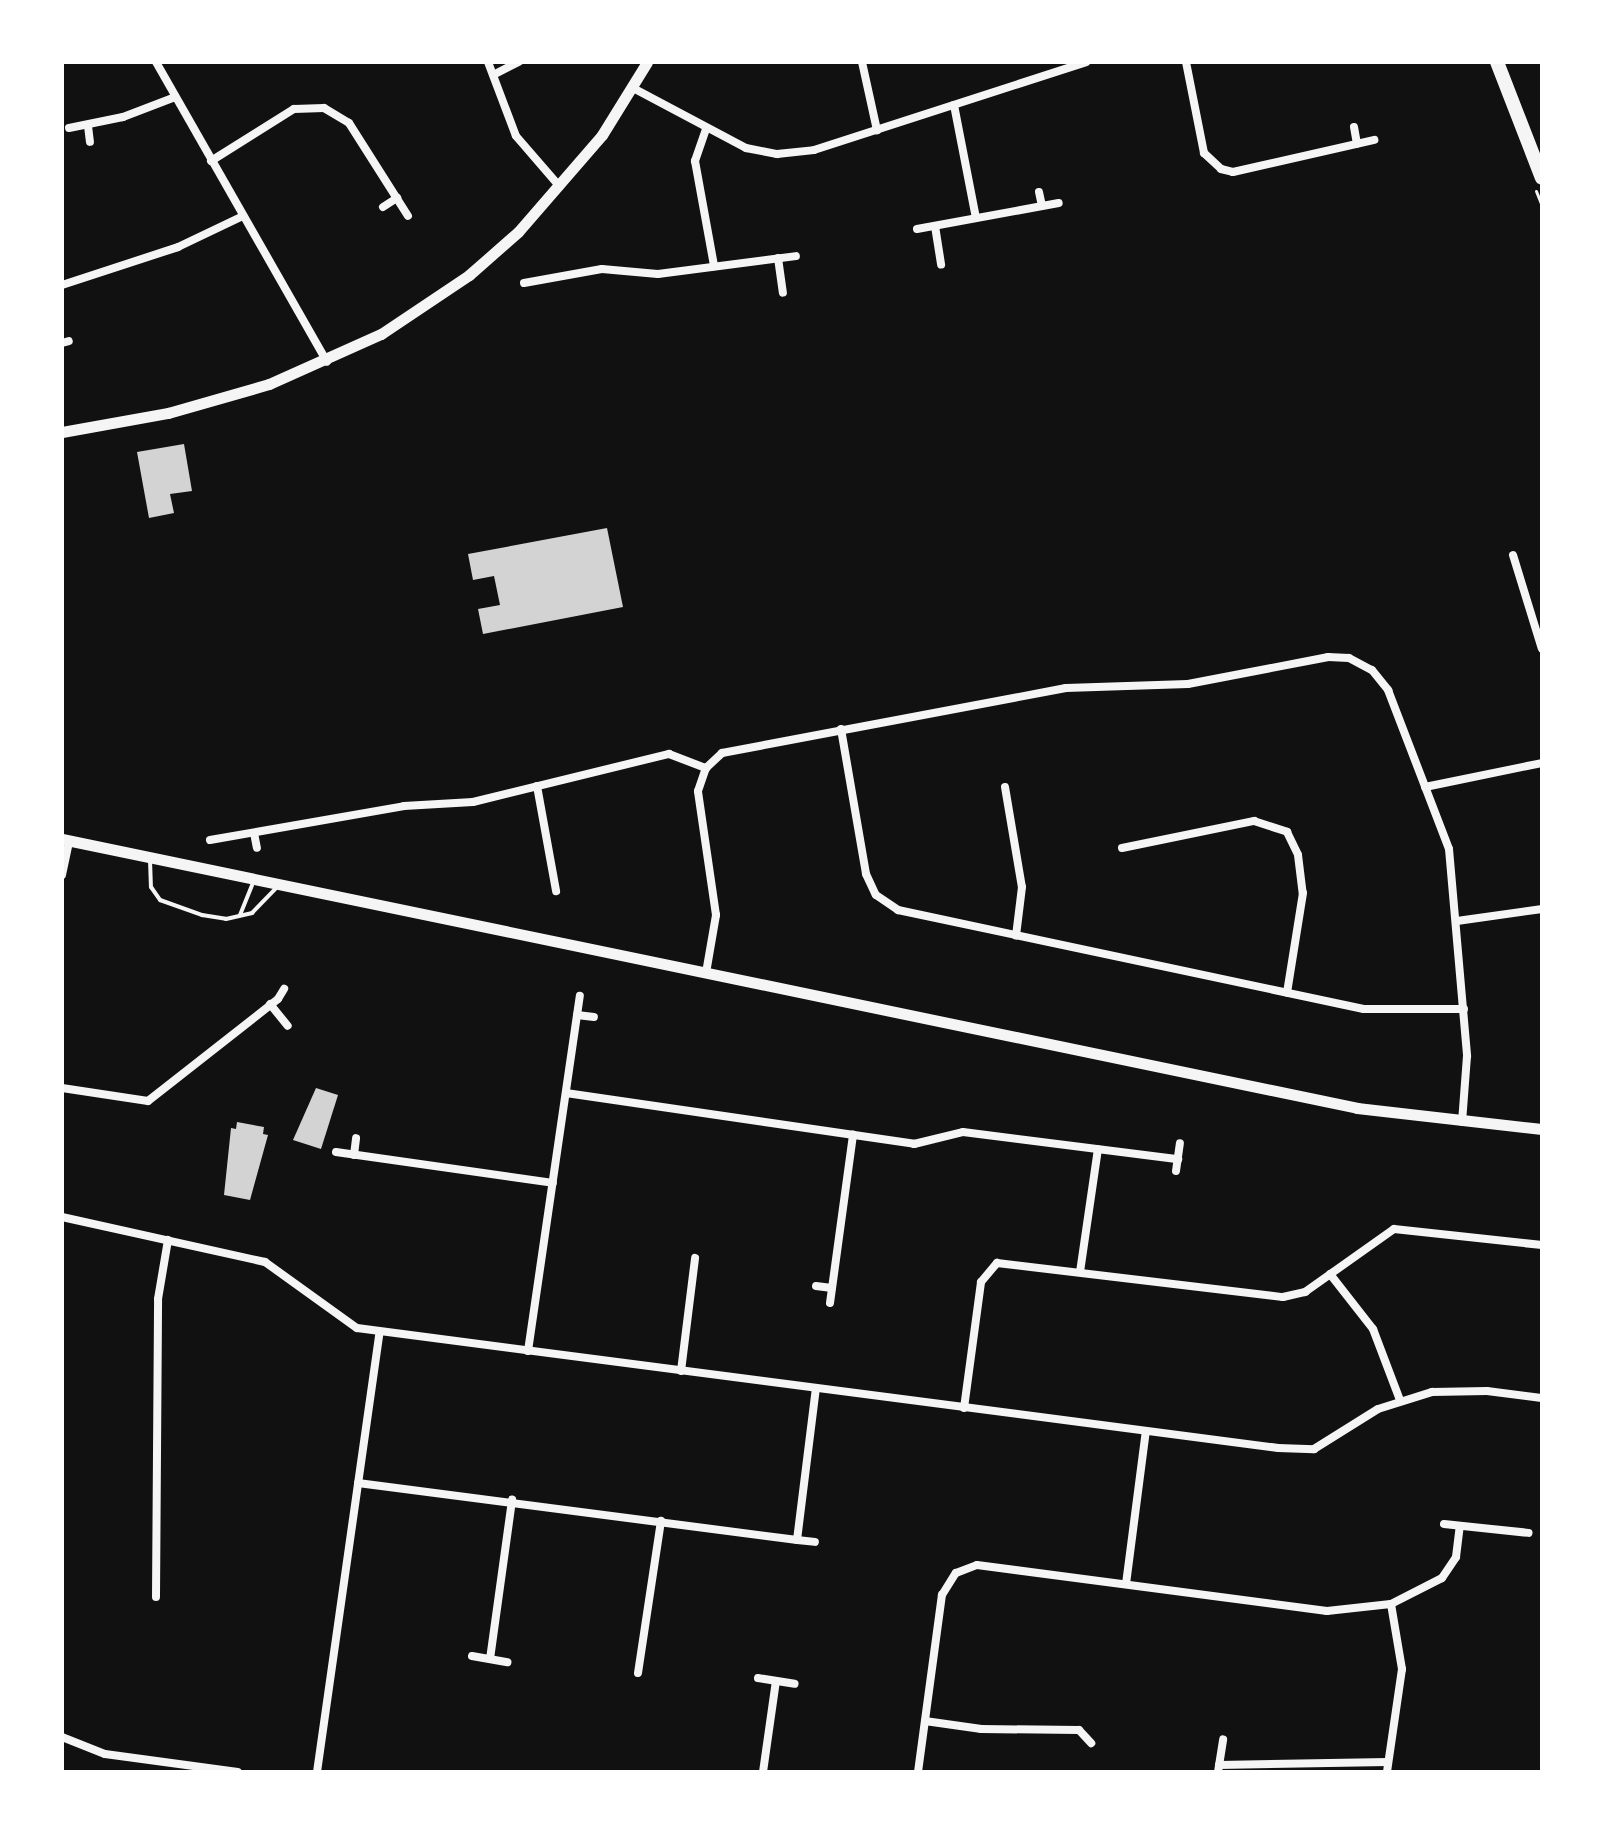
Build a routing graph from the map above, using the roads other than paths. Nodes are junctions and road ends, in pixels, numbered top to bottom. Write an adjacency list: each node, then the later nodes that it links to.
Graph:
1 (156, 62): 11 (street)
2 (488, 62): 9 (street)
3 (519, 62): 9 (street)
4 (647, 62): 10 (street)
5 (862, 62): 17 (street)
6 (1086, 62): 12 (street)
7 (1186, 62): 20 (street)
8 (1497, 62): 22 (main road)
9 (495, 74): 23 (street)
10 (633, 88): 16 (street); 23 (street)
11 (175, 97): 13 (street); 21 (street)
12 (954, 105): 17 (street); 31 (street)
13 (88, 126): 15 (street); 19 (street)
14 (1354, 127): 20 (street)
15 (69, 128)
16 (706, 129): 17 (street); 37 (street)
17 (877, 130)
18 (1374, 140): 20 (street)
19 (90, 142)
20 (1357, 144)
21 (211, 161): 25 (street); 29 (street)
22 (1542, 178)
23 (561, 188): 43 (street)
24 (1039, 192): 27 (street)
25 (397, 198): 28 (street); 30 (street)
26 (1059, 203): 27 (street)
27 (1042, 206): 31 (street)
28 (383, 207)
29 (243, 216): 41 (street); 43 (street)
30 (408, 216)
31 (976, 218): 32 (street)
32 (935, 226): 33 (street); 36 (street)
33 (917, 229)
34 (796, 256): 35 (street)
35 (778, 258): 37 (street); 42 (street)
36 (941, 265)
37 (714, 266): 39 (street)
38 (539, 268): 39 (street)
39 (541, 280): 40 (street)
40 (524, 283)
41 (62, 285)
42 (783, 293)
43 (327, 362): 44 (street)
44 (62, 432)
45 (1513, 555): 46 (street)
46 (1542, 649)
47 (841, 729): 49 (street); 52 (street); 66 (street)
48 (1542, 763): 52 (street)
49 (706, 768): 50 (street); 67 (street)
50 (537, 786): 53 (street); 62 (street)
51 (1005, 787): 66 (street)
52 (1425, 787): 65 (street)
53 (254, 833): 55 (street); 56 (street)
54 (66, 840): 58 (street); 59 (street)
55 (210, 840)
56 (257, 848)
57 (1122, 848): 69 (street)
58 (150, 857): 60 (street); 64 (lane)
59 (62, 875)
60 (254, 880): 61 (street); 64 (lane)
61 (279, 885): 64 (lane); 67 (street)
62 (556, 891)
63 (1542, 909): 65 (street)
64 (238, 917)
65 (1457, 921): 72 (street)
66 (1016, 936): 69 (street)
67 (706, 973): 78 (street)
68 (284, 989): 71 (street)
69 (1287, 993): 72 (street)
70 (580, 996): 73 (street)
71 (270, 1004): 75 (street); 76 (street)
72 (1464, 1009): 78 (street)
73 (577, 1015): 74 (street); 77 (street)
74 (594, 1017)
75 (288, 1026)
76 (62, 1088)
77 (566, 1093): 80 (street); 88 (street)
78 (1462, 1122): 79 (street)
79 (1542, 1129)
80 (853, 1135): 83 (street); 96 (street)
81 (356, 1138): 85 (street)
82 (1180, 1143): 86 (street)
83 (1098, 1149): 86 (street); 93 (street)
84 (336, 1152): 85 (street)
85 (354, 1155): 88 (street)
86 (1178, 1159): 87 (street)
87 (1176, 1171)
88 (553, 1183): 99 (street)
89 (62, 1217): 90 (street)
90 (168, 1240): 98 (street); 115 (street)
91 (1542, 1245): 94 (street)
92 (695, 1258): 100 (street)
93 (1080, 1272): 94 (street); 104 (street)
94 (1330, 1274): 103 (street)
95 (816, 1286): 96 (street)
96 (832, 1288): 97 (street)
97 (830, 1303)
98 (380, 1332): 99 (street); 106 (street)
99 (528, 1351): 100 (street)
100 (681, 1371): 101 (street)
101 (816, 1388): 104 (street); 112 (street)
102 (1542, 1398): 103 (street)
103 (1400, 1400): 105 (street)
104 (964, 1408): 105 (street)
105 (1146, 1431): 114 (street)
106 (358, 1483): 107 (street); 131 (street)
107 (512, 1500): 108 (street); 118 (street)
108 (661, 1521): 112 (street); 120 (street)
109 (1444, 1524): 110 (street)
110 (1460, 1526): 111 (street); 116 (street)
111 (1529, 1533)
112 (797, 1540): 113 (street)
113 (815, 1542)
114 (1126, 1584): 116 (street); 124 (street)
115 (156, 1597)
116 (1391, 1604): 128 (street)
117 (472, 1656): 118 (street)
118 (490, 1659): 119 (street)
119 (507, 1662)
120 (638, 1673)
121 (758, 1678): 122 (street)
122 (776, 1681): 123 (street); 132 (street)
123 (795, 1684)
124 (925, 1721): 127 (street); 133 (street)
125 (62, 1737): 130 (street)
126 (1223, 1739): 129 (street)
127 (1091, 1743)
128 (1388, 1762): 129 (street); 134 (street)
129 (1219, 1768)
130 (238, 1772)
131 (317, 1772)
132 (763, 1772)
133 (918, 1772)
134 (1387, 1772)

